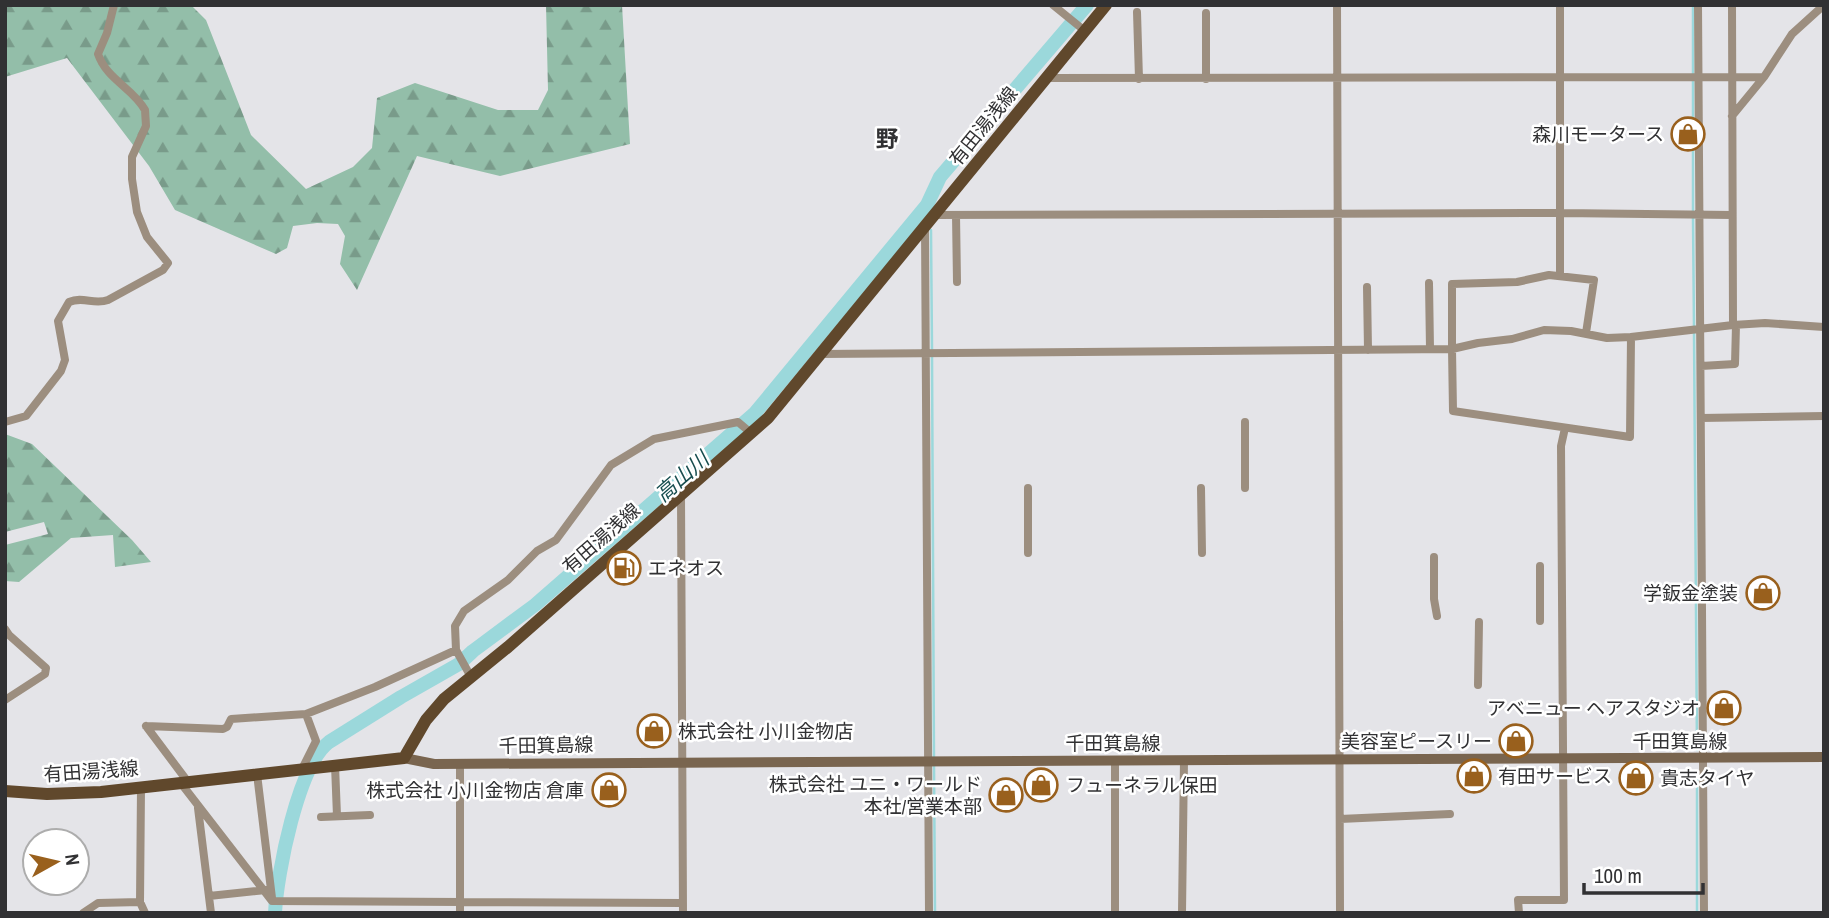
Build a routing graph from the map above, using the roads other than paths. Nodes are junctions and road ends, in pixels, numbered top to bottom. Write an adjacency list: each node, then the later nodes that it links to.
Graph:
1 (114, 5): 46 (street)
2 (1053, 5): 11 (street)
3 (1106, 5): 11 (main road, 有田湯浅線)
4 (1337, 5): 17 (street)
5 (1560, 5): 14 (street)
6 (1698, 5): 12 (street)
7 (1732, 5): 13 (street)
8 (1824, 5): 15 (street)
9 (1137, 12): 18 (street)
10 (1206, 13): 19 (street)
11 (1085, 31): 16 (main road, 有田湯浅線)
12 (1699, 76): 13 (street); 14 (street); 23 (street)
13 (1731, 76): 15 (street); 20 (street)
14 (1560, 77): 17 (street); 21 (street)
15 (1764, 77): 20 (street)
16 (1047, 78): 18 (street); 24 (main road, 有田湯浅線)
17 (1337, 78): 19 (street); 22 (street)
18 (1139, 79): 19 (street)
19 (1206, 79)
20 (1732, 116): 26 (street)
21 (1561, 213): 22 (street); 23 (street); 28 (street)
22 (1338, 214): 25 (street); 39 (street)
23 (1699, 214): 26 (street); 34 (street)
24 (934, 215): 25 (street); 27 (main road, 有田湯浅線)
25 (956, 215): 29 (street)
26 (1732, 215): 32 (street)
27 (925, 226): 41 (street); 42 (main road, 有田湯浅線)
28 (1560, 276): 35 (street); 38 (street)
29 (957, 282)
30 (1429, 283): 37 (street)
31 (1367, 287): 40 (street)
32 (1734, 325): 33 (street); 34 (street); 43 (street)
33 (1824, 327)
34 (1700, 329): 36 (street); 43 (street)
35 (1586, 333): 36 (street); 38 (street)
36 (1631, 337): 48 (street)
37 (1430, 349): 38 (street); 40 (street)
38 (1452, 349): 48 (street)
39 (1338, 350): 40 (street); 41 (street); 72 (street)
40 (1368, 350)
41 (926, 352): 42 (street); 74 (street)
42 (820, 354): 49 (main road, 有田湯浅線)
43 (1701, 366): 45 (street)
44 (1824, 416): 45 (street)
45 (1701, 418): 69 (street)
46 (5, 422)
47 (1245, 422): 52 (street)
48 (1565, 428): 70 (street)
49 (751, 433): 53 (main road, 有田湯浅線); 62 (street)
50 (1028, 488): 54 (street)
51 (1201, 488): 55 (street)
52 (1245, 488)
53 (681, 495): 63 (main road, 有田湯浅線); 73 (street)
54 (1028, 553)
55 (1202, 553)
56 (1434, 557): 58 (street)
57 (1540, 566): 59 (street)
58 (1437, 616)
59 (1540, 621)
60 (1479, 622): 64 (street)
61 (5, 629): 65 (street)
62 (458, 653): 63 (street); 66 (street)
63 (471, 677): 68 (main road, 有田湯浅線)
64 (1478, 685)
65 (5, 700)
66 (306, 714): 78 (street); 80 (street)
67 (1824, 757): 69 (main road, 千田箕島線)
68 (404, 758): 76 (main road, 千田箕島線); 77 (main road, 有田湯浅線)
69 (1704, 758): 70 (main road, 千田箕島線); 103 (street)
70 (1563, 759): 72 (main road, 千田箕島線); 102 (street)
71 (1184, 760): 72 (main road, 千田箕島線); 75 (main road, 千田箕島線); 100 (street)
72 (1341, 760): 88 (street)
73 (682, 761): 74 (main road, 千田箕島線); 76 (main road, 千田箕島線); 94 (street)
74 (933, 761): 75 (main road, 千田箕島線); 98 (street)
75 (1115, 761): 99 (street)
76 (460, 764): 92 (street)
77 (335, 765): 78 (main road, 有田湯浅線); 85 (street)
78 (308, 768): 79 (main road, 有田湯浅線)
79 (257, 774): 80 (main road, 有田湯浅線); 89 (street)
80 (184, 782): 81 (main road, 有田湯浅線); 83 (street)
81 (141, 788): 82 (main road, 有田湯浅線); 91 (street)
82 (5, 791)
83 (197, 805): 89 (street); 90 (street)
84 (1450, 814): 88 (street)
85 (337, 816): 86 (street); 87 (street)
86 (370, 816)
87 (321, 817)
88 (1340, 819): 101 (street)
89 (267, 890): 90 (street); 92 (street)
90 (209, 896): 97 (street)
91 (140, 902): 95 (street); 96 (street)
92 (460, 908): 93 (street)
93 (552, 908): 94 (street)
94 (683, 908)
95 (83, 913)
96 (145, 913)
97 (211, 913)
98 (929, 913)
99 (1115, 913)
100 (1182, 913)
101 (1340, 913)
102 (1519, 913)
103 (1704, 913)

